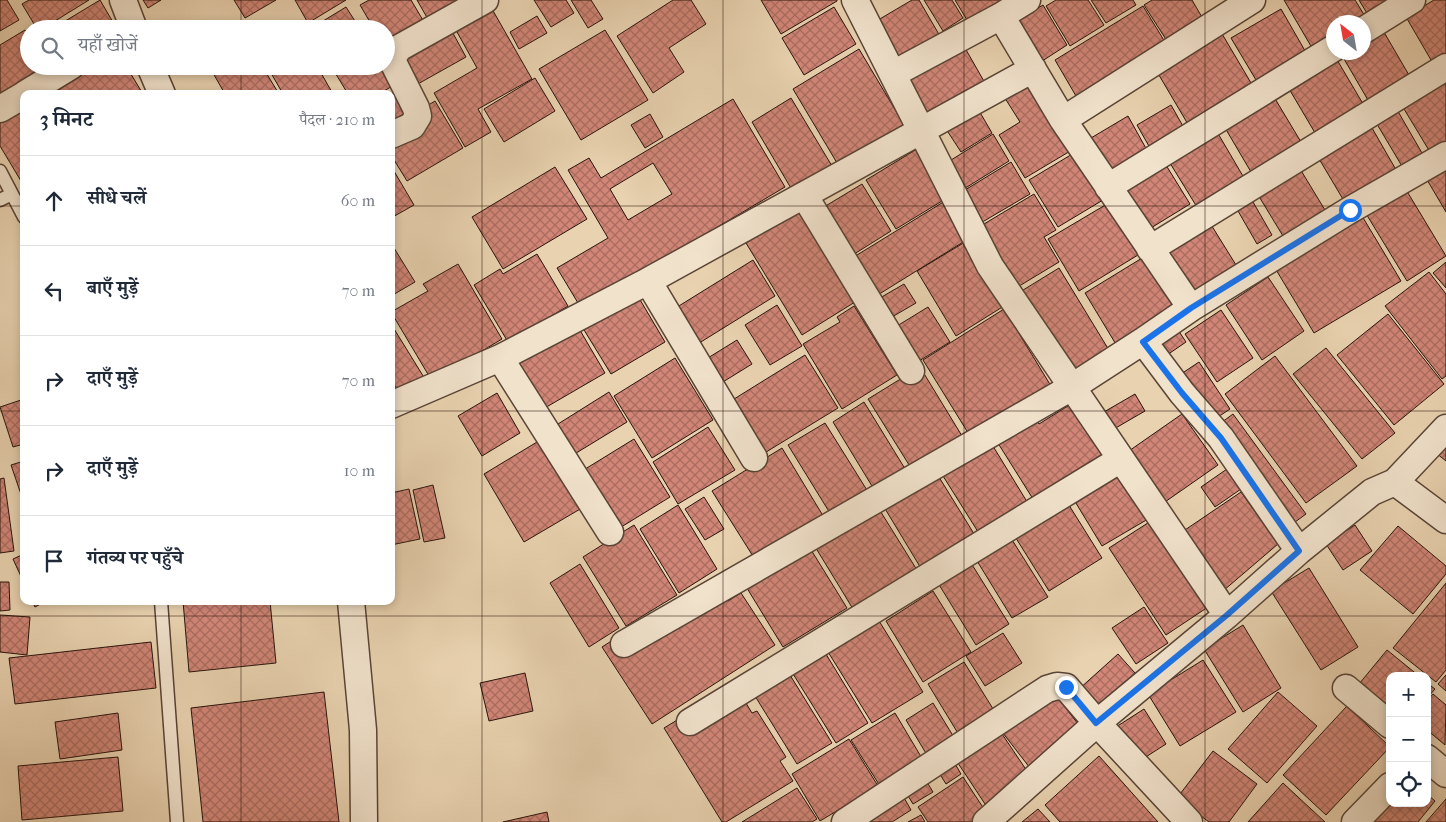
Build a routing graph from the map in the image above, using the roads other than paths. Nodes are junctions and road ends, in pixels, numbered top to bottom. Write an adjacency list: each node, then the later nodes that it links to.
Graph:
1 (123, 0): 8 (street)
2 (485, 0): 10 (street)
3 (855, 0): 15 (street)
4 (1027, 0): 7 (street)
5 (1252, 0): 22 (street)
6 (1412, 0): 9 (street)
7 (1001, 16): 14 (street); 15 (street)
8 (131, 20)
9 (1371, 26)
10 (395, 53)
11 (1326, 53): 27 (street)
12 (395, 66): 24 (street)
13 (1446, 67): 32 (street)
14 (1033, 69): 22 (street); 23 (street)
15 (893, 74): 23 (street)
16 (56, 75): 18 (street)
17 (154, 75): 19 (street)
18 (31, 90)
19 (160, 90)
20 (20, 96): 21 (street)
21 (0, 109)
22 (1063, 120): 27 (street)
23 (921, 131): 29 (street); 38 (street)
24 (395, 133)
25 (1446, 154): 34 (street)
26 (0, 170): 28 (lane)
27 (1108, 187): 32 (street)
28 (12, 194): 30 (lane); 31 (lane)
29 (804, 195): 33 (street); 37 (street)
30 (0, 200)
31 (20, 209)
32 (1150, 249): 34 (street)
33 (648, 281): 36 (street); 41 (street)
34 (1191, 308): 35 (street)
35 (1143, 342): 38 (street); 46 (street)
36 (500, 358): 39 (street); 45 (street)
37 (911, 371)
38 (1072, 388): 42 (street); 50 (street)
39 (395, 403)
40 (1446, 428): 43 (street)
41 (754, 458)
42 (1121, 459): 49 (street); 52 (street)
43 (1395, 482): 44 (street); 46 (street)
44 (1446, 520)
45 (610, 532)
46 (1299, 551): 49 (street)
47 (161, 605): 58 (lane)
48 (351, 605): 59 (street)
49 (1227, 615): 54 (street)
50 (624, 644)
51 (1346, 688): 53 (street)
52 (690, 722)
53 (1386, 722)
54 (1096, 723): 60 (street); 61 (street); 62 (street)
55 (1431, 761): 56 (street)
56 (1446, 774)
57 (1386, 790): 63 (street)
58 (177, 822)
59 (364, 822)
60 (845, 822)
61 (986, 822)
62 (1189, 822)
63 (1355, 822)

